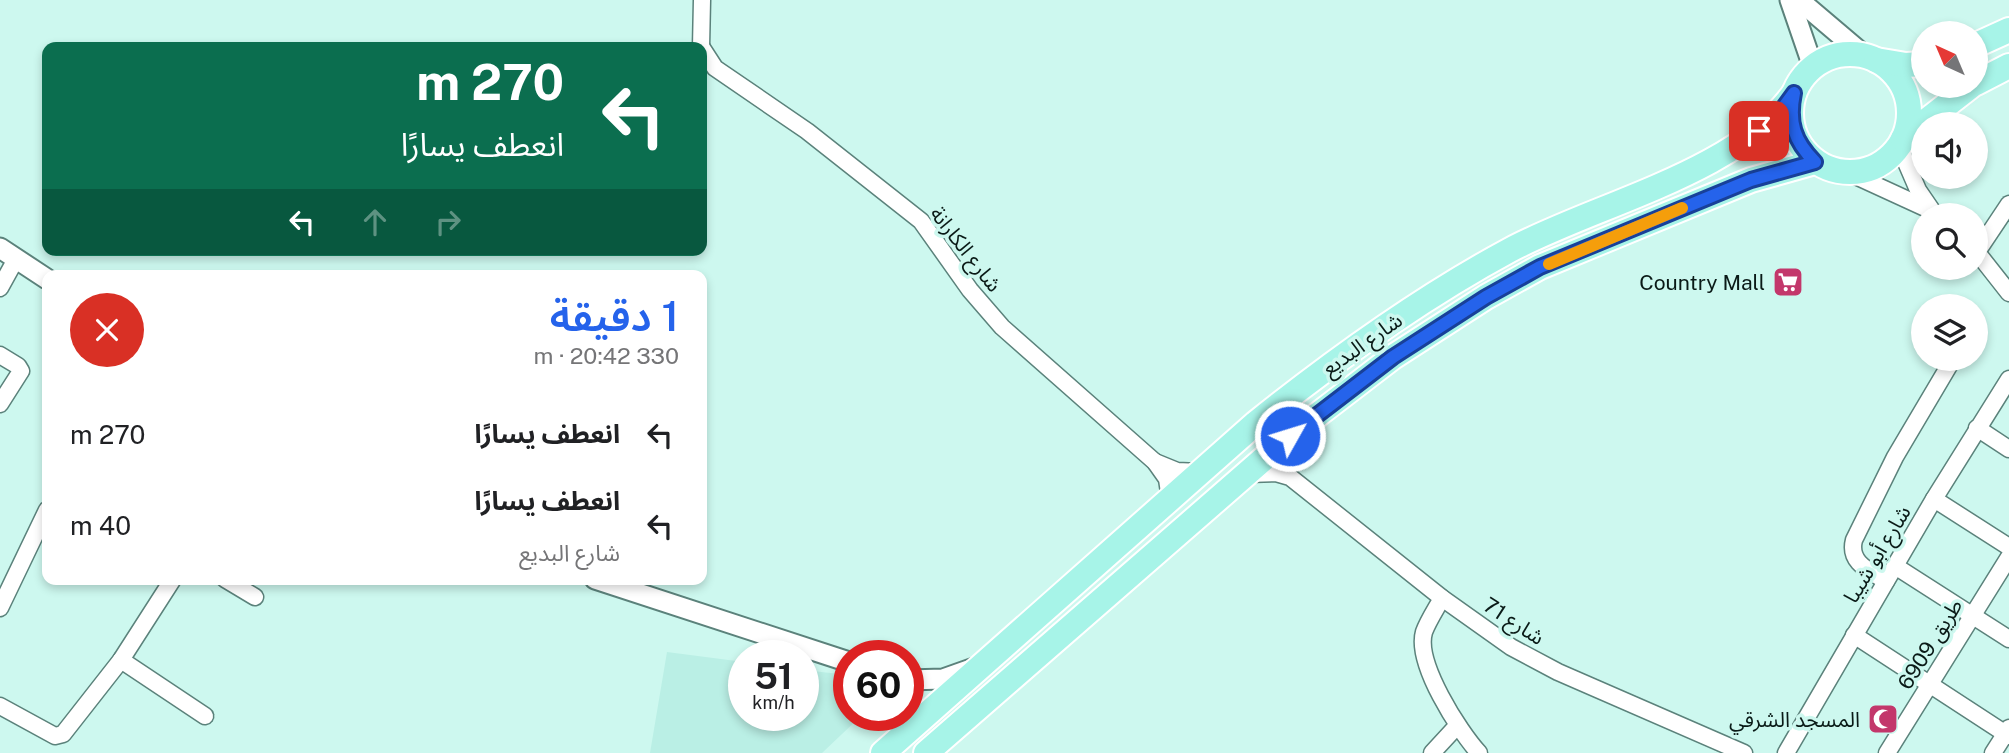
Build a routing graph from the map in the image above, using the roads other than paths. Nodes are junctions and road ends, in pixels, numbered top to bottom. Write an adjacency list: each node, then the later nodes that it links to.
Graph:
1 (702, 0): 6 (street, شارع الكارانة)
2 (1790, 0): 11 (street)
3 (1799, 0): 8 (street)
4 (2009, 30): 5 (main road)
5 (1988, 40)
6 (702, 42)
7 (707, 55): 34 (street, شارع الكارانة)
8 (1870, 57): 9 (main road); 11 (main road); 15 (main road)
9 (1911, 65)
10 (2009, 66): 12 (main road)
11 (1813, 67): 13 (main road)
12 (1988, 77)
13 (1794, 93): 16 (main road); 35 (main road, شارع البديع)
14 (1955, 98): 15 (main road)
15 (1901, 142): 17 (main road); 19 (street)
16 (1815, 162): 17 (main road); 32 (main road, شارع البديع)
17 (1847, 172): 18 (street)
18 (1913, 203)
19 (1927, 203)
20 (2009, 204): 21 (street)
21 (1988, 234)
22 (8, 253): 24 (street); 25 (street)
23 (1988, 266): 26 (street)
24 (42, 276)
25 (0, 288)
26 (2009, 293)
27 (0, 355): 30 (street)
28 (1946, 371): 44 (street)
29 (2009, 379): 31 (street, شارع أبو شيبا)
30 (0, 404)
31 (1977, 428): 33 (street); 39 (street, شارع أبو شيبا)
32 (1290, 436): 36 (main road, شارع البديع); 37 (street)
33 (2009, 449)
34 (1155, 462): 35 (street, شارع الكارانة); 38 (street, شارع الكارانة)
35 (1200, 472): 38 (main road, شارع البديع)
36 (1247, 474): 37 (street); 64 (main road, شارع البديع)
37 (1290, 477): 50 (street, شارع 71)
38 (1170, 499): 56 (main road, شارع البديع)
39 (1934, 499): 41 (street); 43 (street, شارع أبو شيبا)
40 (42, 520): 49 (street)
41 (2009, 547)
42 (2009, 557): 51 (street, طريق 6909)
43 (1895, 566): 44 (street, شارع أبو شيبا); 51 (street)
44 (1886, 581): 52 (street, شارع أبو شيبا)
45 (169, 585): 55 (street)
46 (235, 585): 48 (street)
47 (613, 585): 54 (street)
48 (255, 597)
49 (2, 598)
50 (1442, 598): 61 (street); 67 (street, شارع 71)
51 (1971, 615): 53 (street); 58 (street, طريق 6909)
52 (1854, 635): 58 (street); 68 (street, شارع أبو شيبا)
53 (2009, 639)
54 (833, 657)
55 (121, 660): 59 (street); 60 (street)
56 (981, 665): 57 (street); 63 (main road, شارع البديع)
57 (924, 680)
58 (1929, 685): 62 (street); 69 (street, طريق 6909)
59 (0, 706)
60 (205, 716)
61 (1456, 727): 65 (street); 66 (street)
62 (2008, 732): 70 (street)
63 (895, 735)
64 (926, 753)
65 (1432, 753)
66 (1479, 753)
67 (1744, 753)
68 (1786, 753)
69 (1887, 753)
70 (1993, 753)

